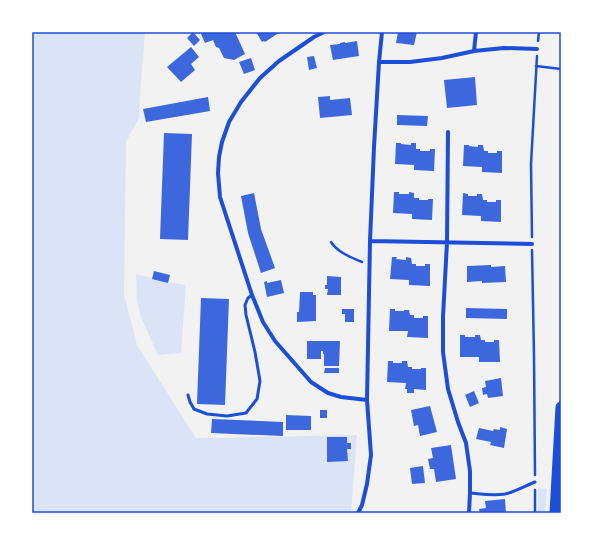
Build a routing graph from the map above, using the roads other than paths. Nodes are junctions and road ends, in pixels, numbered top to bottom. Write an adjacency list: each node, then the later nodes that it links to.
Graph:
1 (324, 32): 11 (street)
2 (382, 32): 6 (street)
3 (476, 32): 5 (street)
4 (537, 49): 5 (street)
5 (474, 51): 6 (street)
6 (379, 62): 8 (street)
7 (448, 132): 9 (street)
8 (370, 241): 9 (street); 13 (street)
9 (447, 242): 10 (street); 16 (street)
10 (532, 244)
11 (252, 295): 12 (lane); 13 (street)
12 (188, 395)
13 (367, 400): 17 (street)
14 (561, 406): 19 (highway)
15 (535, 482): 16 (lane)
16 (470, 492): 18 (street)
17 (358, 513)
18 (469, 513)
19 (555, 513)

